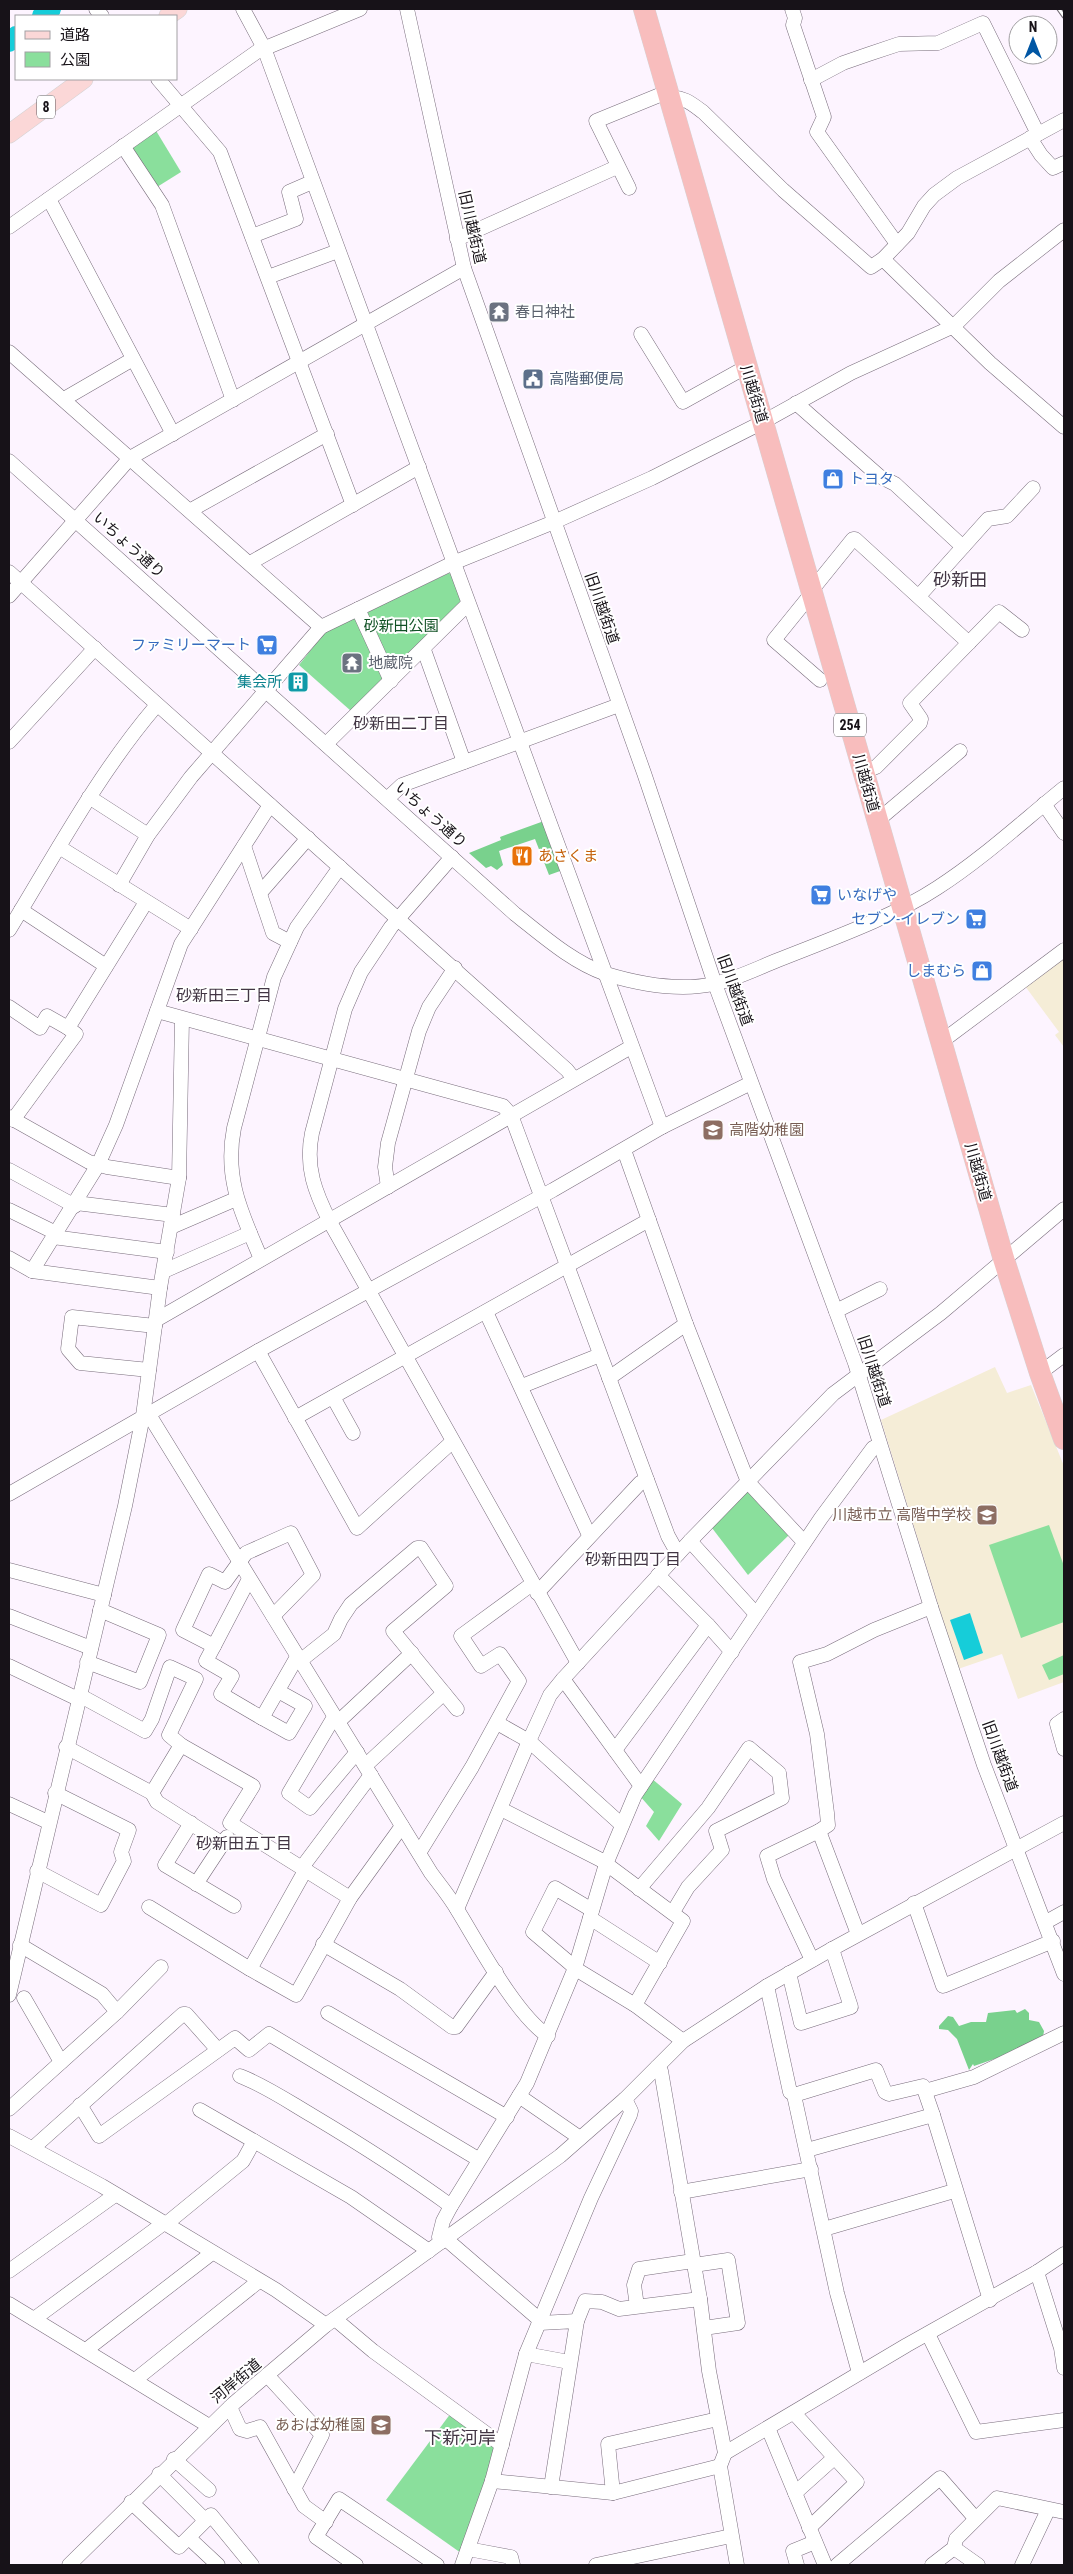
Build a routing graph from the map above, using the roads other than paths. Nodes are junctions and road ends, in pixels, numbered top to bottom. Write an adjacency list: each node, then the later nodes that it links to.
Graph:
1 (243, 9): 6 (street)
2 (360, 9): 6 (street)
3 (407, 9): 24 (street, 旧川越街道)
4 (644, 9): 10 (highway, 川越街道 / 254)
5 (792, 9): 9 (street)
6 (264, 48): 11 (street); 18 (street)
7 (83, 80): 13 (main road, 8)
8 (159, 80): 11 (street)
9 (811, 80): 14 (street); 25 (street)
10 (668, 95): 17 (street); 27 (street); 36 (highway, 川越街道 / 254)
11 (180, 104): 15 (street); 23 (street)
12 (1064, 120): 14 (street)
13 (9, 134)
14 (1034, 136): 16 (street); 25 (street)
15 (123, 146): 20 (street); 38 (street)
16 (1064, 163)
17 (617, 167): 19 (street); 24 (street)
18 (312, 182): 23 (street); 26 (street)
19 (629, 188)
20 (49, 199): 21 (street); 34 (street)
21 (9, 227)
22 (1064, 230): 31 (street)
23 (252, 236): 29 (street)
24 (457, 239): 28 (street, 旧川越街道)
25 (897, 244): 27 (street)
26 (338, 251): 29 (street); 30 (street)
27 (883, 259): 31 (street)
28 (464, 268): 30 (street); 51 (street, 旧川越街道)
29 (268, 277): 35 (street)
30 (366, 325): 35 (street); 46 (street)
31 (954, 326): 39 (street); 41 (street)
32 (640, 334): 36 (street)
33 (9, 352): 37 (street)
34 (133, 359): 37 (street); 42 (street)
35 (300, 362): 38 (street); 43 (street)
36 (746, 367): 40 (highway, 川越街道 / 254)
37 (64, 399): 44 (street)
38 (233, 400): 42 (street)
39 (796, 403): 40 (street); 52 (street)
40 (763, 422): 51 (street); 57 (highway, 川越街道 / 254)
41 (1064, 427)
42 (173, 434): 44 (street)
43 (327, 434): 48 (street); 49 (street)
44 (130, 458): 49 (street); 50 (street)
45 (9, 461): 50 (street, いちょう通り)
46 (419, 467): 48 (street); 54 (street)
47 (1033, 488): 52 (street)
48 (353, 504): 53 (street)
49 (191, 510): 53 (street)
50 (76, 520): 56 (street); 69 (street, いちょう通り)
51 (554, 522): 54 (street); 70 (street, 旧川越街道)
52 (963, 547): 59 (street)
53 (250, 563): 62 (street)
54 (453, 563): 60 (street); 61 (street)
55 (9, 572): 56 (street)
56 (21, 582): 58 (street); 65 (street)
57 (812, 592): 59 (street); 67 (street); 78 (highway, 川越街道 / 254)
58 (9, 596)
59 (920, 596): 64 (street)
60 (468, 604): 66 (street); 73 (street)
61 (358, 609): 62 (street); 68 (street)
62 (321, 627): 69 (street)
63 (1022, 630): 64 (street)
64 (969, 643): 78 (street)
65 (95, 648): 71 (street); 72 (street)
66 (424, 650): 68 (street); 77 (street)
67 (820, 680)
68 (391, 681): 74 (street)
69 (267, 690): 74 (street, いちょう通り); 76 (street)
70 (619, 705): 73 (street); 105 (street, 旧川越街道)
71 (156, 706): 76 (street); 80 (street)
72 (9, 742)
73 (519, 743): 77 (street); 104 (street)
74 (326, 744): 81 (street, いちょう通り)
75 (960, 751): 84 (street)
76 (212, 753): 83 (street); 86 (street)
77 (464, 762): 81 (street)
78 (863, 772): 84 (highway, 川越街道 / 254)
79 (1064, 788): 82 (street, いちょう通り)
80 (89, 796): 86 (street); 89 (street)
81 (388, 798): 90 (street, いちょう通り)
82 (1044, 804): 85 (street); 95 (street, いちょう通り)
83 (270, 805): 87 (street); 88 (street)
84 (877, 821): 95 (highway, 川越街道 / 254)
85 (1064, 833)
86 (148, 835): 92 (street)
87 (308, 838): 91 (street); 93 (street)
88 (244, 846): 93 (street); 99 (street)
89 (59, 847): 92 (street); 96 (street)
90 (452, 857): 97 (street); 104 (street, いちょう通り)
91 (340, 867): 97 (street); 100 (street)
92 (119, 885): 94 (street)
93 (260, 893): 100 (street)
94 (146, 902): 99 (street); 102 (street)
95 (902, 908): 105 (street, いちょう通り); 111 (highway, 川越街道 / 254)
96 (21, 910): 98 (street); 102 (street)
97 (397, 919): 103 (street); 113 (street)
98 (9, 930)
99 (191, 930): 107 (street)
100 (290, 942): 110 (street)
101 (1064, 950): 111 (street)
102 (106, 966): 109 (street)
103 (455, 968): 114 (street); 115 (street)
104 (604, 973): 105 (street, いちょう通り); 112 (street)
105 (715, 984): 116 (street, 旧川越街道)
106 (9, 1007): 109 (street)
107 (157, 1011): 108 (street); 121 (street)
108 (182, 1019): 110 (street); 123 (street)
109 (68, 1028): 118 (street)
110 (258, 1039): 113 (street); 126 (street)
111 (941, 1042): 138 (highway, 川越街道 / 254)
112 (631, 1047): 114 (street); 119 (street)
113 (332, 1059): 115 (street); 132 (street)
114 (574, 1079): 117 (street)
115 (405, 1080): 117 (street); 124 (street)
116 (751, 1083): 119 (street); 145 (street, 旧川越街道)
117 (511, 1115): 124 (street); 125 (street)
118 (11, 1118): 121 (street)
119 (662, 1127): 120 (street)
120 (624, 1150): 125 (street); 130 (street)
121 (98, 1165): 123 (street); 127 (street)
122 (9, 1170): 127 (street)
123 (179, 1178): 131 (street)
124 (388, 1187): 132 (street)
125 (541, 1196): 139 (street); 143 (street)
126 (236, 1199): 131 (street); 133 (street)
127 (76, 1204): 131 (street); 134 (street)
128 (1064, 1209): 138 (street)
129 (9, 1210): 134 (street)
130 (649, 1220): 139 (street); 148 (street)
131 (172, 1221): 135 (street)
132 (330, 1222): 137 (street); 143 (street)
133 (250, 1233): 137 (street); 141 (street)
134 (54, 1235): 135 (street); 140 (street)
135 (167, 1252): 141 (street)
136 (9, 1258): 140 (street)
137 (261, 1259): 147 (street)
138 (1004, 1260): 154 (highway, 川越街道 / 254); 155 (street)
139 (568, 1266): 146 (street); 150 (street)
140 (32, 1271): 142 (street)
141 (164, 1271): 142 (street)
142 (160, 1288): 147 (street)
143 (368, 1290): 149 (street); 151 (street)
144 (880, 1290): 145 (street)
145 (836, 1311): 155 (street, 旧川越街道)
146 (486, 1312): 151 (street); 157 (street)
147 (156, 1323): 153 (street); 153 (street)
148 (686, 1324): 156 (street); 166 (street)
149 (258, 1351): 159 (street); 160 (street)
150 (600, 1355): 156 (street); 157 (street)
151 (405, 1357): 158 (street); 163 (street)
152 (1063, 1360): 154 (street)
153 (149, 1370): 159 (street)
154 (1040, 1373): 162 (highway, 川越街道 / 254)
155 (859, 1375): 164 (street, 旧川越街道); 166 (street)
156 (609, 1378): 165 (street)
157 (522, 1386): 168 (street)
158 (333, 1397): 160 (street); 161 (street)
159 (146, 1414): 167 (street); 172 (street); 177 (street)
160 (296, 1418): 163 (street)
161 (353, 1434)
162 (1064, 1439)
163 (452, 1442): 176 (street)
164 (880, 1446): 170 (street); 178 (street, 旧川越街道)
165 (647, 1480): 168 (street); 171 (street)
166 (748, 1482): 169 (street); 170 (street)
167 (9, 1494)
168 (589, 1535): 176 (street)
169 (690, 1541): 171 (street); 180 (street)
170 (804, 1542): 180 (street)
171 (678, 1554): 174 (street)
172 (239, 1561): 175 (street); 182 (street); 184 (street)
173 (9, 1570): 177 (street)
174 (658, 1575): 183 (street); 190 (street)
175 (249, 1579): 182 (street); 184 (street)
176 (534, 1588): 190 (street); 200 (street)
177 (104, 1594): 179 (street)
178 (931, 1606): 219 (street); 221 (street, 旧川越街道)
179 (100, 1610): 185 (street); 189 (street)
180 (756, 1614): 186 (street)
181 (9, 1616): 185 (street)
182 (273, 1616): 188 (street)
183 (708, 1625): 186 (street); 205 (street)
184 (214, 1646): 197 (street)
185 (91, 1648): 189 (street)
186 (732, 1652): 208 (street)
187 (412, 1653): 188 (street); 194 (street); 199 (street)
188 (299, 1659): 193 (street); 199 (street)
189 (87, 1662): 195 (street)
190 (578, 1663): 192 (street)
191 (9, 1666): 195 (street)
192 (563, 1678): 201 (street); 205 (street)
193 (278, 1691): 197 (street); 197 (street)
194 (444, 1693): 196 (street); 207 (street)
195 (79, 1697): 202 (street); 203 (street)
196 (457, 1709)
197 (262, 1718)
198 (1064, 1719): 204 (street)
199 (336, 1720): 206 (street); 206 (street)
200 (496, 1723): 201 (street); 222 (street)
201 (529, 1741): 212 (street); 216 (street)
202 (181, 1744): 210 (street); 217 (street)
203 (66, 1746): 209 (street); 210 (street)
204 (1064, 1749)
205 (615, 1750): 208 (street)
206 (358, 1752): 207 (street)
207 (369, 1770): 218 (street); 224 (street)
208 (641, 1786): 216 (street)
209 (55, 1793): 213 (street); 225 (street)
210 (152, 1794): 214 (street)
211 (9, 1804): 213 (street)
212 (501, 1809): 223 (street); 232 (street)
213 (48, 1822): 225 (street)
214 (191, 1823): 220 (street); 226 (street)
215 (1064, 1823): 221 (street, 河岸街道)
216 (622, 1825): 223 (street)
217 (234, 1826): 220 (street); 224 (street)
218 (402, 1826): 222 (street); 228 (street)
219 (818, 1831): 237 (street); 242 (street)
220 (223, 1844): 226 (street)
221 (1017, 1848): 229 (street, 河岸街道); 236 (street, 旧川越街道)
222 (419, 1853): 232 (street)
223 (606, 1864): 227 (street); 235 (street)
224 (304, 1868): 228 (street); 246 (street)
225 (37, 1871): 240 (street)
226 (196, 1884): 230 (street)
227 (639, 1889): 233 (street); 233 (street)
228 (350, 1898): 239 (street)
229 (914, 1903): 237 (street, 河岸街道); 238 (street)
230 (234, 1906)
231 (149, 1907): 246 (street)
232 (457, 1909): 247 (street)
233 (673, 1912): 243 (street)
234 (1064, 1912): 236 (street)
235 (591, 1914): 243 (street); 245 (street); 245 (street)
236 (1046, 1922): 238 (street, 旧川越街道)
237 (858, 1934): 241 (street, 河岸街道)
238 (1053, 1941): 249 (street, 旧川越街道)
239 (323, 1944): 246 (street); 247 (street)
240 (20, 1945): 251 (street); 254 (street)
241 (832, 1949): 242 (street, 河岸街道); 248 (street)
242 (812, 1960): 248 (street, 河岸街道)
243 (660, 1963): 253 (street)
244 (161, 1967): 254 (street)
245 (575, 1968): 253 (street); 257 (street)
246 (250, 1969)
247 (496, 1972): 257 (street)
248 (790, 1973): 250 (street, 河岸街道)
249 (1064, 1974)
250 (767, 1986): 258 (street, 河岸街道); 264 (street)
251 (9, 1995)
252 (24, 1998): 260 (street)
253 (635, 2005): 258 (street)
254 (117, 2012): 260 (street)
255 (328, 2013): 271 (street)
256 (1064, 2033): 263 (street)
257 (548, 2036): 265 (street)
258 (683, 2041): 261 (street, 河岸街道)
259 (218, 2050): 267 (street); 267 (street); 277 (street)
260 (61, 2062): 268 (street)
261 (657, 2067): 266 (street, 河岸街道); 280 (street)
262 (240, 2076): 282 (street)
263 (925, 2092): 264 (street); 270 (street)
264 (794, 2095): 276 (street)
265 (518, 2096): 271 (street); 273 (street)
266 (625, 2100): 273 (street, 河岸街道); 300 (street)
267 (80, 2105): 275 (street)
268 (9, 2109)
269 (200, 2110): 274 (street)
270 (933, 2115): 276 (street); 279 (street)
271 (506, 2117): 277 (street)
272 (9, 2136): 275 (street)
273 (580, 2138): 285 (street, 河岸街道)
274 (254, 2141): 283 (street); 286 (street)
275 (32, 2148): 281 (street)
276 (807, 2150): 278 (street)
277 (478, 2160): 282 (street)
278 (811, 2169): 280 (street); 284 (street)
279 (954, 2191): 284 (street); 294 (street)
280 (681, 2192): 289 (street)
281 (115, 2195): 283 (street); 290 (street)
282 (451, 2206): 285 (street)
283 (165, 2224): 287 (street); 297 (street)
284 (824, 2229): 307 (street)
285 (443, 2240): 286 (street, 河岸街道); 300 (street)
286 (429, 2251): 299 (street, 河岸街道)
287 (212, 2253): 292 (street); 303 (street)
288 (1064, 2254): 291 (street)
289 (694, 2263): 293 (street); 296 (street); 301 (street)
290 (9, 2271)
291 (1037, 2272): 294 (street); 306 (street)
292 (259, 2281): 299 (street); 309 (street)
293 (700, 2299): 296 (street); 301 (street)
294 (990, 2300): 302 (street)
295 (9, 2304): 297 (street)
296 (637, 2306): 298 (street)
297 (34, 2319): 303 (street)
298 (576, 2321): 300 (street); 305 (street)
299 (331, 2322): 308 (street, 河岸街道); 316 (street)
300 (540, 2322): 304 (street)
301 (704, 2328): 312 (street)
302 (928, 2334): 307 (street); 313 (street)
303 (86, 2350): 309 (street)
304 (526, 2354): 305 (street); 316 (street)
305 (569, 2362): 323 (street)
306 (1064, 2368)
307 (858, 2373): 311 (street)
308 (268, 2375): 310 (street, 河岸街道); 324 (street)
309 (135, 2380): 314 (street)
310 (230, 2407): 314 (street, 河岸街道); 324 (street)
311 (794, 2413): 315 (street); 318 (street)
312 (718, 2419): 317 (street); 326 (street)
313 (1064, 2420)
314 (209, 2426): 319 (street, 河岸街道)
315 (768, 2428): 317 (street); 327 (street)
316 (502, 2446): 322 (street)
317 (725, 2453): 320 (street)
318 (834, 2458): 327 (street); 334 (street)
319 (174, 2459): 321 (street, 河岸街道); 325 (street)
320 (720, 2466): 326 (street); 335 (street)
321 (159, 2474): 328 (street, 河岸街道); 332 (street)
322 (492, 2481): 323 (street); 339 (street)
323 (551, 2487): 326 (street)
324 (294, 2489): 333 (street)
325 (209, 2490)
326 (613, 2493)
327 (795, 2493): 334 (street)
328 (131, 2502): 336 (street); 340 (street, 河岸街道)
329 (1048, 2510): 330 (street); 331 (street); 354 (street)
330 (1064, 2512)
331 (975, 2518): 338 (street); 351 (street)
332 (206, 2520): 336 (street); 342 (street)
333 (326, 2522): 343 (street); 344 (street)
334 (809, 2528): 337 (street)
335 (731, 2536): 347 (street); 348 (street)
336 (189, 2538): 341 (street)
337 (815, 2542): 349 (street); 350 (street)
338 (954, 2548): 352 (street); 353 (street)
339 (468, 2549): 345 (street); 346 (street)
340 (68, 2565)
341 (218, 2565)
342 (252, 2565)
343 (356, 2565)
344 (437, 2565)
345 (462, 2565)
346 (513, 2565)
347 (596, 2565)
348 (737, 2565)
349 (797, 2565)
350 (825, 2565)
351 (837, 2565)
352 (932, 2565)
353 (978, 2565)
354 (1022, 2565)

